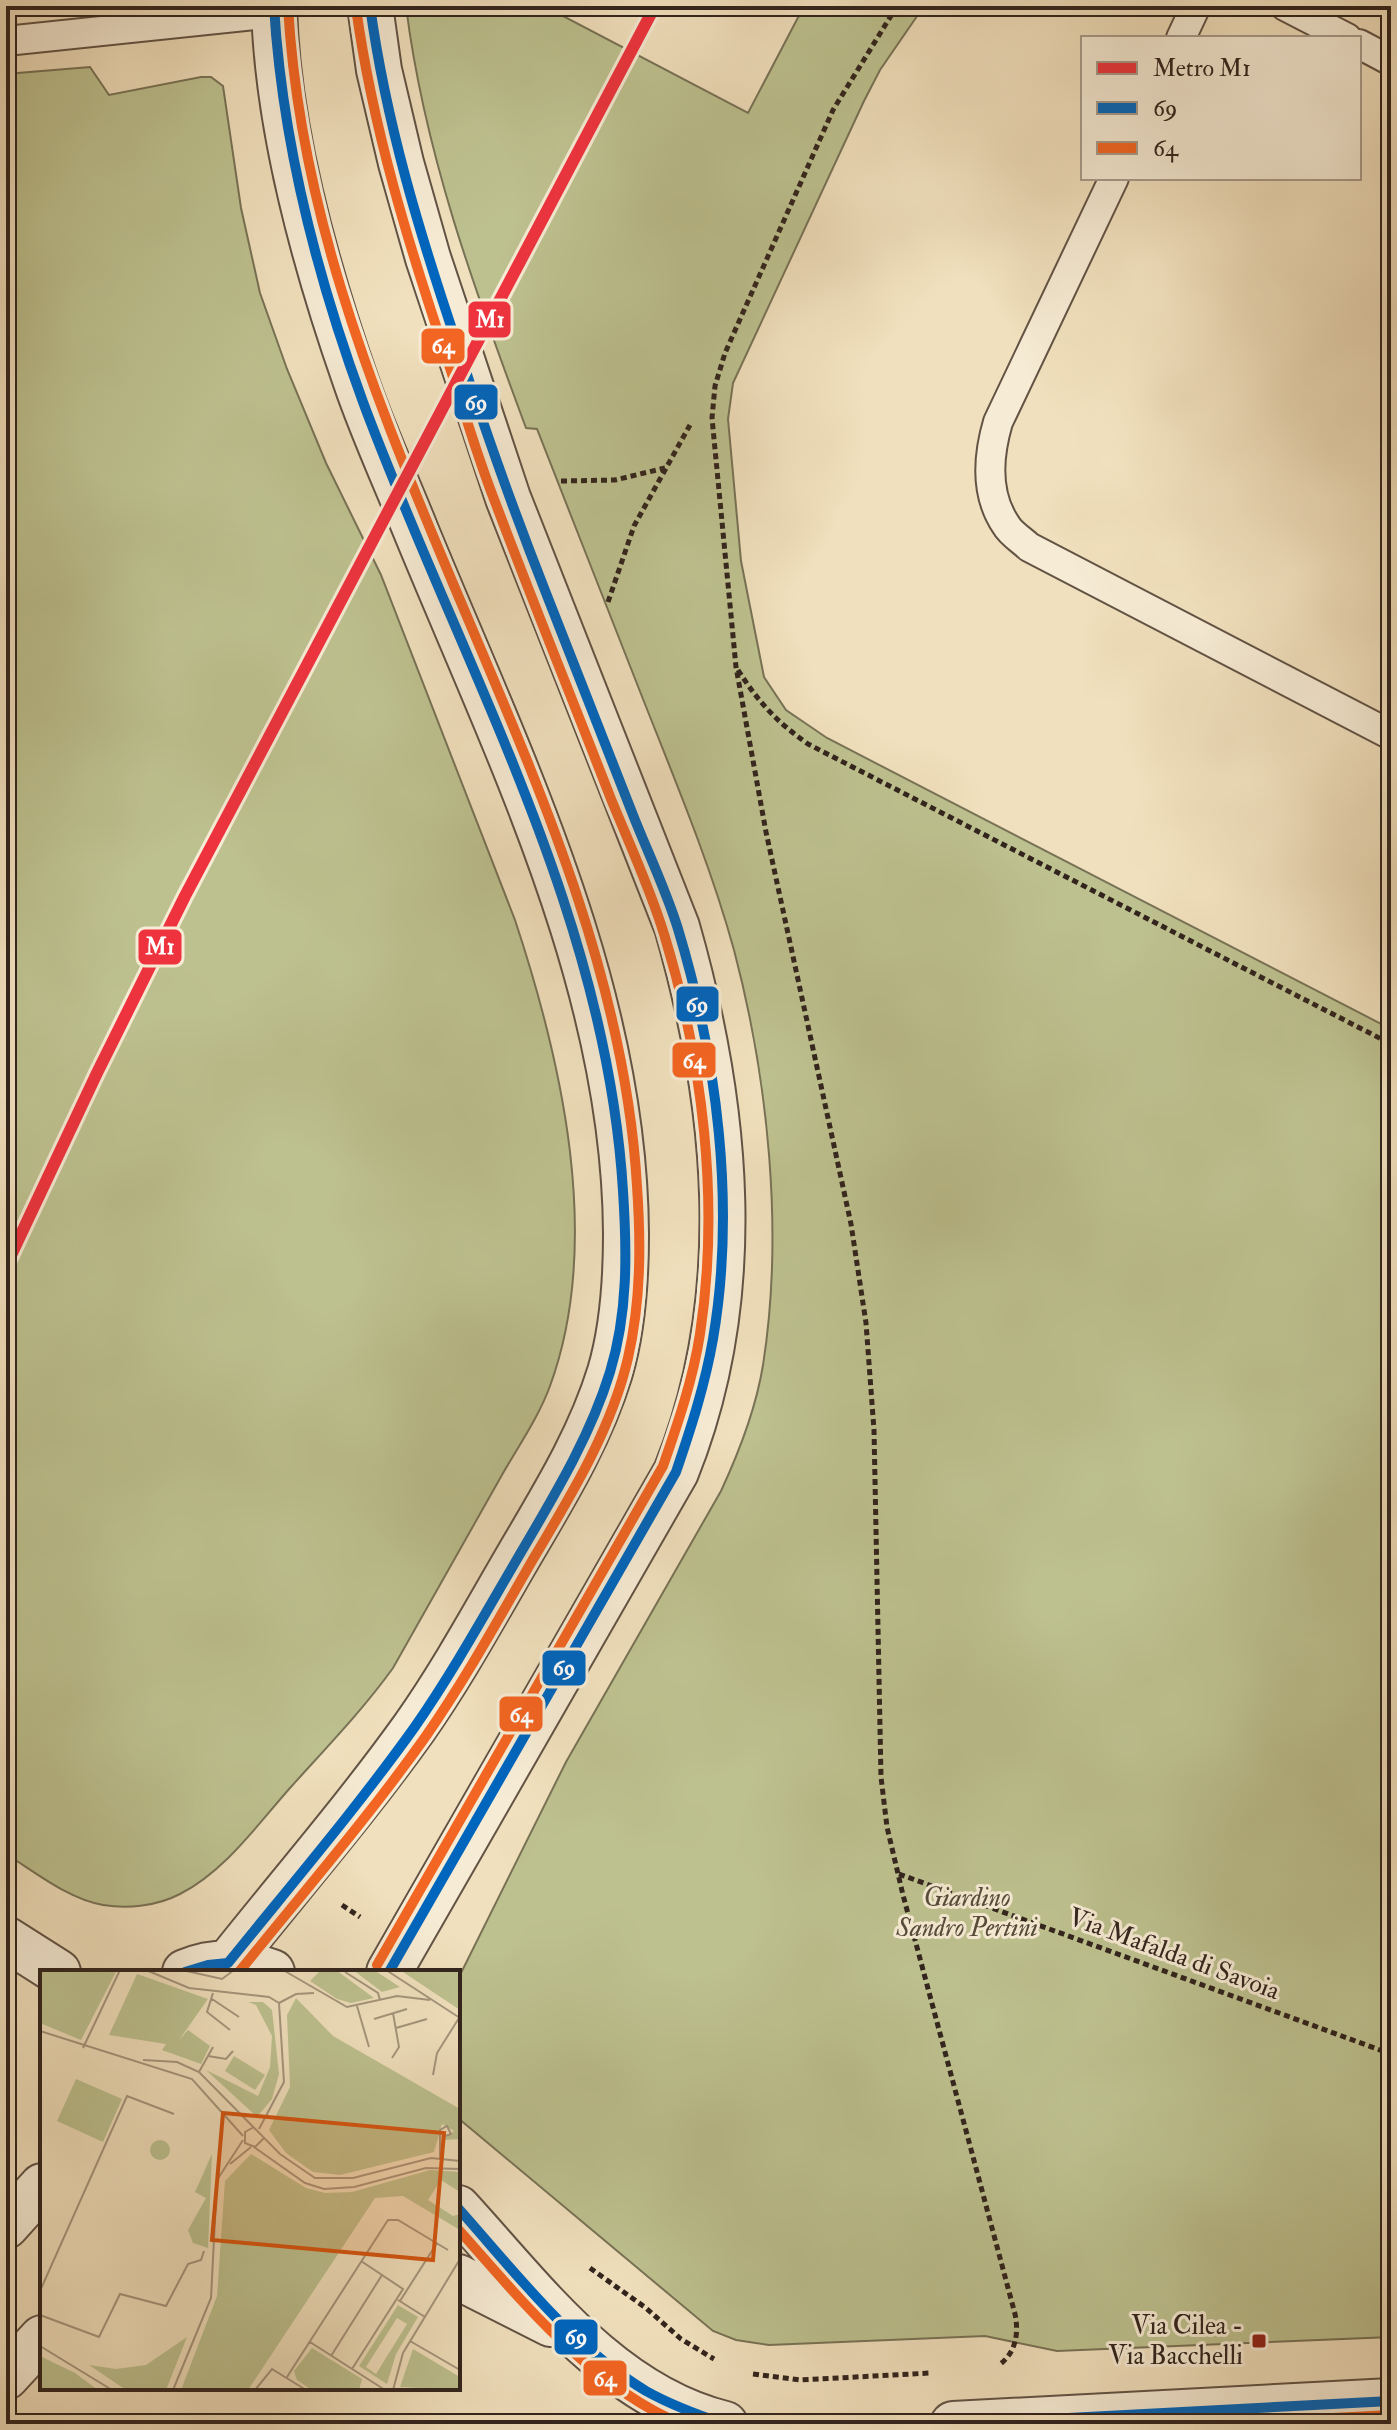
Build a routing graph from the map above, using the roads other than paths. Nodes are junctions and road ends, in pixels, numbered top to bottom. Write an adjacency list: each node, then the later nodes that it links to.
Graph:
1 (144, 6): 6 (lane)
2 (370, 6): 19 (street)
3 (1196, 6): 7 (lane)
4 (1285, 6): 8 (lane)
5 (274, 9): 6 (lane); 15 (street)
6 (177, 24): 9 (lane)
7 (1182, 36)
8 (1343, 36)
9 (6, 41)
10 (1361, 45): 11 (lane)
11 (1391, 61)
12 (1113, 180): 13 (lane)
13 (1391, 735)
14 (6, 1939): 16 (street)
15 (228, 1963): 17 (street); 18 (street)
16 (55, 1970)
17 (192, 1970)
18 (265, 1970)
19 (390, 1970)
20 (40, 2188): 22 (street)
21 (460, 2210): 24 (street)
22 (6, 2226)
23 (460, 2278): 24 (street)
24 (575, 2336): 28 (street)
25 (40, 2340): 26 (street)
26 (6, 2377)
27 (1391, 2401): 29 (street)
28 (725, 2424)
29 (953, 2424)

